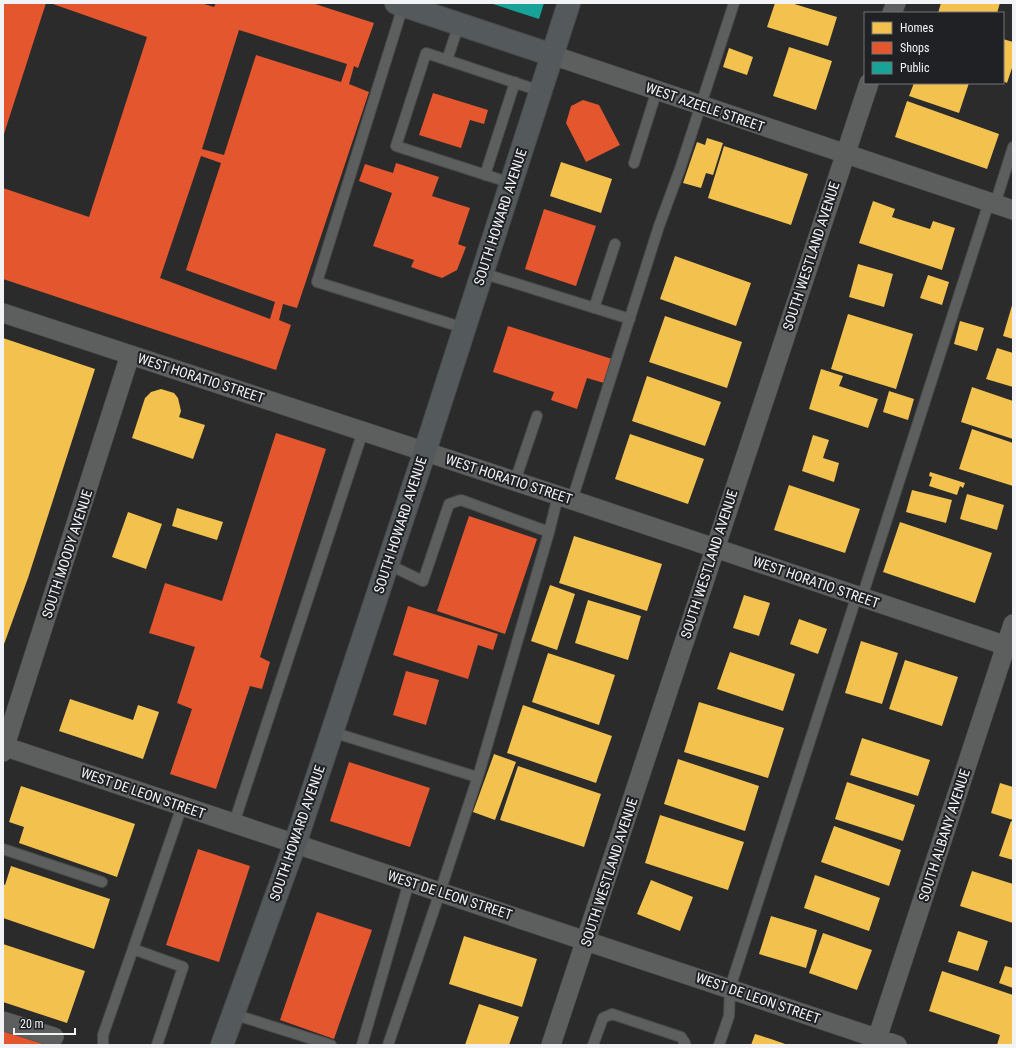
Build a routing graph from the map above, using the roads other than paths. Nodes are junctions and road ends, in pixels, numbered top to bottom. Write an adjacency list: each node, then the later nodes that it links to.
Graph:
1 (569, 3): 5 (main road, SOUTH HOWARD AVENUE)
2 (734, 3): 11 (lane)
3 (401, 4): 4 (main road, WEST AZEELE STREET); 24 (lane)
4 (459, 24): 5 (main road, WEST AZEELE STREET); 6 (lane)
5 (552, 55): 9 (street, WEST AZEELE STREET); 10 (main road, SOUTH HOWARD AVENUE)
6 (447, 60): 7 (lane); 15 (lane)
7 (515, 82): 10 (lane); 15 (lane)
8 (869, 84): 13 (street, SOUTH WESTLAND AVENUE)
9 (656, 90): 11 (street, WEST AZEELE STREET); 14 (lane)
10 (540, 91): 16 (main road, SOUTH HOWARD AVENUE)
11 (701, 106): 13 (street, WEST AZEELE STREET); 23 (lane)
12 (1013, 146): 17 (lane)
13 (845, 154): 17 (street, WEST AZEELE STREET); 32 (street, SOUTH WESTLAND AVENUE)
14 (634, 162)
15 (485, 174): 16 (lane)
16 (511, 183): 20 (main road, SOUTH HOWARD AVENUE)
17 (992, 203): 18 (street, WEST AZEELE STREET); 34 (lane)
18 (1013, 210)
19 (615, 244): 21 (lane)
20 (482, 273): 21 (lane); 24 (main road, SOUTH HOWARD AVENUE)
21 (594, 308): 23 (lane)
22 (3, 313): 25 (street, WEST HORATIO STREET)
23 (630, 319): 30 (lane)
24 (464, 328): 28 (main road, SOUTH HOWARD AVENUE)
25 (130, 355): 27 (street, WEST HORATIO STREET); 38 (street, SOUTH MOODY AVENUE)
26 (537, 416): 29 (lane)
27 (363, 431): 28 (street, WEST HORATIO STREET); 41 (lane)
28 (424, 451): 29 (street, WEST HORATIO STREET); 33 (main road, SOUTH HOWARD AVENUE)
29 (515, 482): 30 (street, WEST HORATIO STREET)
30 (565, 498): 31 (lane); 32 (street, WEST HORATIO STREET)
31 (550, 532): 33 (lane); 39 (lane)
32 (715, 548): 34 (street, WEST HORATIO STREET); 47 (street, SOUTH WESTLAND AVENUE)
33 (387, 564): 37 (main road, SOUTH HOWARD AVENUE)
34 (859, 596): 36 (street, WEST HORATIO STREET); 49 (lane)
35 (1013, 624): 36 (street, SOUTH ALBANY AVENUE)
36 (1009, 647): 53 (street, SOUTH ALBANY AVENUE)
37 (332, 732): 39 (lane); 42 (main road, SOUTH HOWARD AVENUE)
38 (4, 748): 40 (street, WEST DE LEON STREET)
39 (477, 777): 46 (lane)
40 (182, 806): 41 (street, WEST DE LEON STREET); 48 (lane)
41 (234, 823): 42 (street, WEST DE LEON STREET)
42 (295, 844): 45 (street, WEST DE LEON STREET); 50 (main road, SOUTH HOWARD AVENUE)
43 (3, 849): 44 (lane)
44 (102, 882)
45 (409, 882): 46 (street, WEST DE LEON STREET); 59 (lane)
46 (440, 892): 47 (street, WEST DE LEON STREET); 60 (lane)
47 (587, 940): 49 (street, WEST DE LEON STREET); 54 (street, SOUTH WESTLAND AVENUE)
48 (133, 949): 55 (lane); 56 (lane)
49 (730, 988): 53 (street, WEST DE LEON STREET); 63 (lane)
50 (233, 1014): 57 (main road, SOUTH HOWARD AVENUE); 58 (lane)
51 (3, 1021): 52 (street)
52 (54, 1037)
53 (876, 1042): 64 (street, WEST DE LEON STREET)
54 (555, 1044)
55 (103, 1045)
56 (157, 1045)
57 (222, 1045)
58 (331, 1045)
59 (362, 1045)
60 (388, 1045)
61 (593, 1045): 62 (lane)
62 (684, 1045)
63 (719, 1045)
64 (897, 1045)

